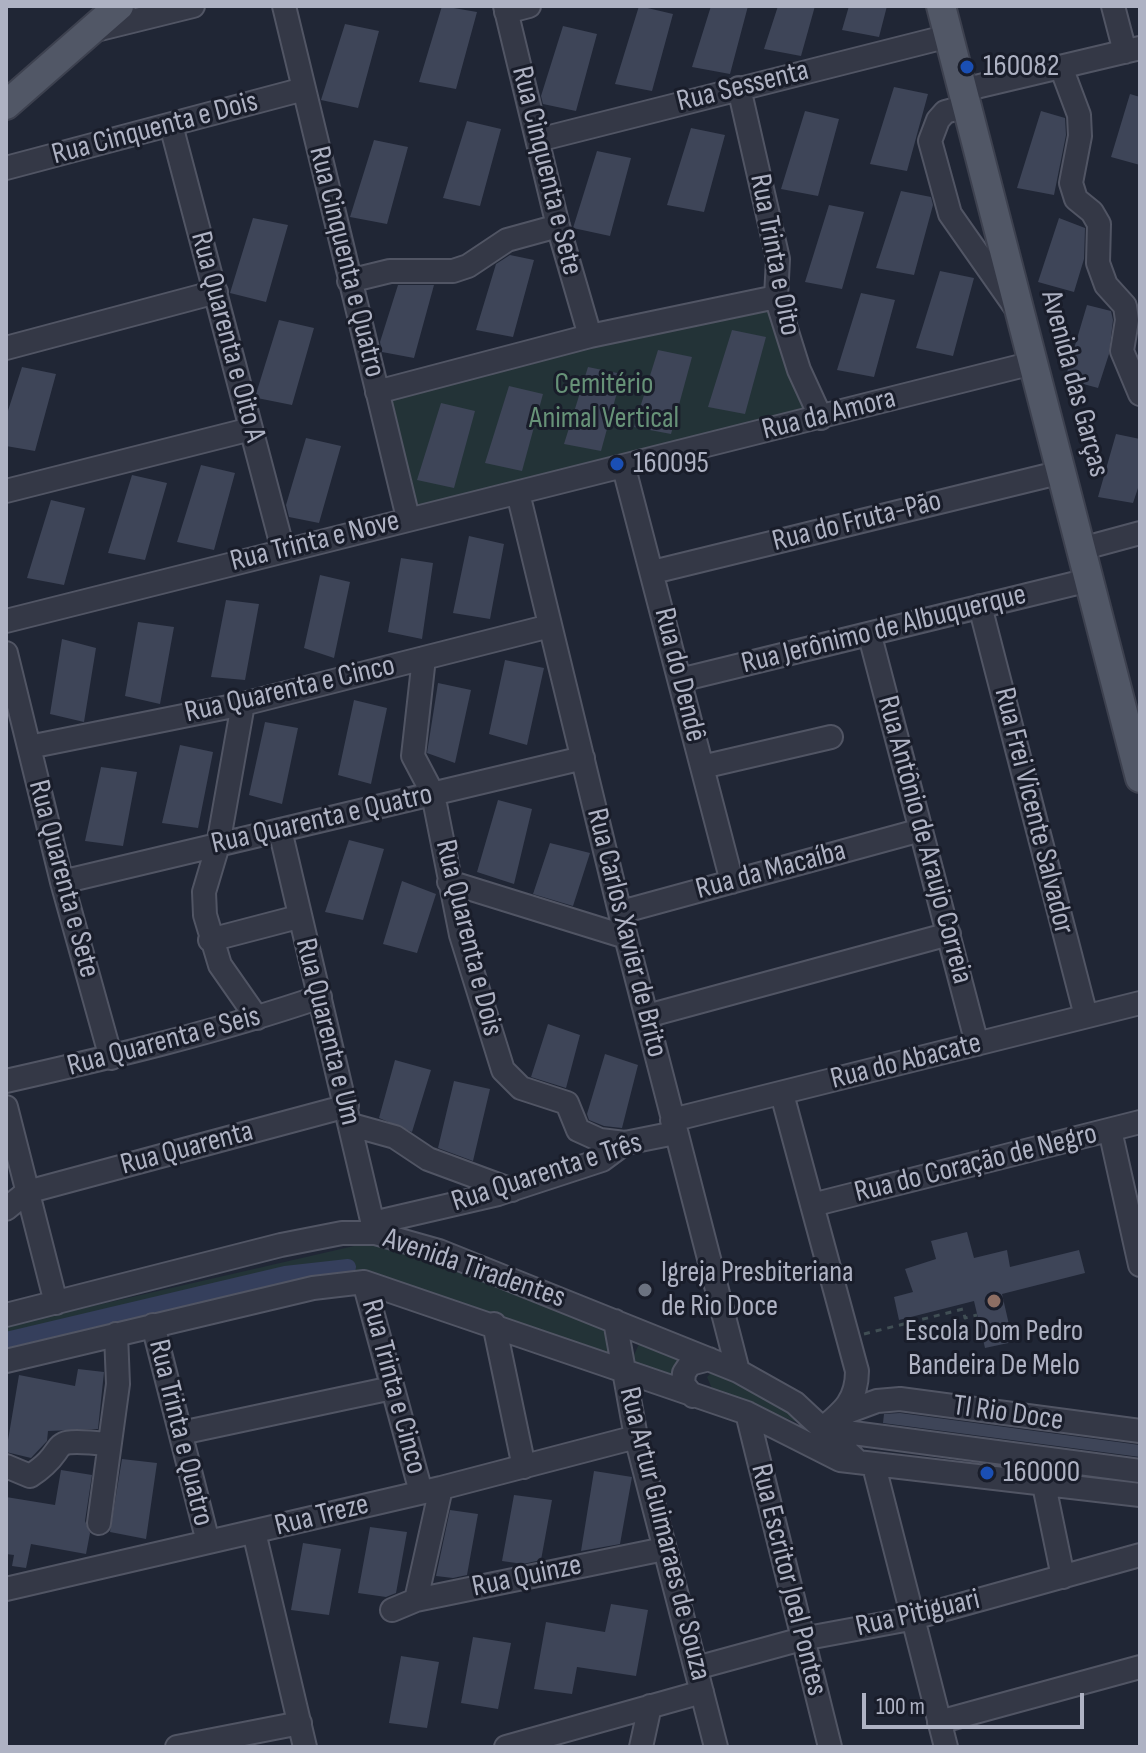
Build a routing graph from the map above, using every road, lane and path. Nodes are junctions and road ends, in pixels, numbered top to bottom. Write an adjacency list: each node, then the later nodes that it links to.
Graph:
1 (193, 6): 8 (street)
2 (284, 6): 13 (street, Rua Cinquenta e Quatro)
3 (529, 6): 7 (street)
4 (941, 6): 9 (main road, Avenida das Garças)
5 (1113, 6): 10 (street)
6 (114, 8): 8 (main road)
7 (506, 9): 17 (street, Rua Cinquenta e Sete)
8 (91, 31): 15 (main road)
9 (949, 36): 12 (street, Rua Sessenta); 14 (main road, Avenida das Garças)
10 (1133, 50): 11 (street)
11 (1061, 67): 14 (street); 28 (street)
12 (739, 88): 17 (street, Rua Sessenta); 22 (street, Rua Trinta e Oito)
13 (304, 89): 16 (street, Rua Cinquenta e Dois); 20 (street, Rua Cinquenta e Quatro)
14 (965, 98): 23 (main road, Avenida das Garças); 23 (street)
15 (6, 105)
16 (171, 125): 18 (street, Rua Cinquenta e Dois); 21 (street, Rua Quarenta e Oito A)
17 (538, 140): 19 (street, Rua Cinquenta e Sete)
18 (6, 168)
19 (558, 226): 20 (street); 24 (street, Rua Cinquenta e Sete)
20 (349, 281): 27 (street, Rua Cinquenta e Quatro)
21 (216, 292): 25 (street); 30 (street, Rua Quarenta e Oito A)
22 (776, 297): 24 (street); 29 (street, Rua Trinta e Oito)
23 (1020, 314): 26 (main road, Avenida das Garças)
24 (590, 336): 27 (street)
25 (6, 348)
26 (1033, 363): 29 (street, Rua da Amora); 32 (main road, Avenida das Garças)
27 (377, 392): 35 (street, Rua Cinquenta e Quatro)
28 (1140, 394)
29 (821, 418): 31 (street, Rua da Amora)
30 (251, 429): 33 (street); 38 (street, Rua Quarenta e Oito A)
31 (624, 468): 34 (street, Rua Trinta e Nove); 39 (street, Rua do Dendê)
32 (1062, 472): 37 (main road, Avenida das Garças); 39 (street, Rua do Fruta-Pão)
33 (6, 491)
34 (518, 493): 35 (street, Rua Trinta e Nove); 43 (street, Rua Carlos Xavier de Brito)
35 (408, 518): 38 (street, Rua Trinta e Nove)
36 (1140, 533): 37 (street)
37 (1081, 549): 40 (main road, Avenida das Garças)
38 (283, 550): 42 (street, Rua Trinta e Nove)
39 (653, 572): 47 (street, Rua do Dendê)
40 (1089, 580): 41 (street, Rua Jerônimo de Albuquerque); 48 (main road, Avenida das Garças)
41 (980, 606): 44 (street, Rua Jerônimo de Albuquerque); 70 (street, Rua Frei Vicente Salvador)
42 (6, 621)
43 (550, 626): 46 (street, Rua Quarenta e Cinco); 52 (street, Rua Carlos Xavier de Brito)
44 (870, 636): 47 (street, Rua Jerônimo de Albuquerque); 57 (street, Rua Antônio de Araujo Correia)
45 (6, 653): 51 (street, Rua Quarenta e Sete)
46 (424, 658): 49 (street, Rua Quarenta e Cinco); 55 (street, Rua Quarenta e Dois)
47 (680, 680): 53 (street, Rua do Dendê)
48 (1129, 695): 54 (main road, Avenida das Garças)
49 (243, 704): 51 (street, Rua Quarenta e Cinco); 58 (street)
50 (831, 737): 53 (street)
51 (29, 747): 59 (street, Rua Quarenta e Sete)
52 (583, 758): 55 (street, Rua Quarenta e Quatro); 62 (street, Rua Carlos Xavier de Brito)
53 (702, 767): 61 (street, Rua do Dendê)
54 (1140, 778)
55 (433, 794): 56 (street, Rua Quarenta e Quatro); 60 (street, Rua Quarenta e Dois)
56 (280, 830): 58 (street, Rua Quarenta e Quatro); 63 (street, Rua Quarenta e Um)
57 (921, 830): 61 (street, Rua da Macaíba); 64 (street, Rua Antônio de Araujo Correia)
58 (218, 845): 59 (street, Rua Quarenta e Quatro); 66 (street)
59 (62, 882): 73 (street, Rua Quarenta e Sete)
60 (449, 882): 65 (street); 81 (street, Rua Quarenta e Dois)
61 (732, 882): 62 (street, Rua da Macaíba)
62 (621, 912): 65 (street, Rua Carlos Xavier de Brito)
63 (298, 917): 66 (street); 67 (street, Rua Quarenta e Um)
64 (949, 934): 69 (street); 72 (street, Rua Antônio de Araujo Correia)
65 (626, 937): 69 (street, Rua Carlos Xavier de Brito)
66 (210, 940): 71 (street)
67 (320, 997): 71 (street, Rua Quarenta e Seis); 77 (street, Rua Quarenta e Um)
68 (1140, 1003): 70 (street, Rua do Abacate)
69 (647, 1016): 79 (street, Rua Carlos Xavier de Brito)
70 (1086, 1016): 72 (street, Rua do Abacate)
71 (257, 1018): 73 (street, Rua Quarenta e Seis)
72 (977, 1044): 75 (street, Rua do Abacate)
73 (111, 1058): 74 (street, Rua Quarenta e Seis)
74 (6, 1081)
75 (782, 1094): 79 (street, Rua do Abacate); 84 (street)
76 (6, 1107): 83 (street)
77 (350, 1115): 82 (street); 83 (street, Rua Quarenta); 86 (street, Rua Quarenta e Um)
78 (1140, 1122): 80 (street, Rua do Coração de Negro)
79 (674, 1126): 81 (street, Rua Quarenta e Três); 100 (street, Rua Carlos Xavier de Brito)
80 (1110, 1130): 84 (street, Rua do Coração de Negro); 87 (street)
81 (625, 1143): 82 (street, Rua Quarenta e Três)
82 (512, 1190): 86 (street, Rua Quarenta e Três)
83 (27, 1192): 85 (street); 89 (street)
84 (812, 1205): 96 (street)
85 (6, 1209)
86 (374, 1228): 89 (street, Avenida Tiradentes); 92 (street, Avenida Tiradentes)
87 (1140, 1265)
88 (364, 1282): 93 (street, Avenida Tiradentes); 94 (street, Avenida Tiradentes); 101 (street, Rua Trinta e Cinco)
89 (56, 1303): 90 (street, Avenida Tiradentes)
90 (6, 1315)
91 (977, 1315): 96 (path)
92 (615, 1321): 97 (street, Avenida Tiradentes); 99 (street, Rua Artur Guimaraes de Souza)
93 (494, 1324): 99 (street, Avenida Tiradentes); 113 (street)
94 (153, 1325): 95 (street, Avenida Tiradentes); 107 (street, Rua Trinta e Quatro)
95 (116, 1334): 98 (street, Avenida Tiradentes); 110 (street)
96 (847, 1339): 105 (street)
97 (709, 1359): 100 (street, Avenida Tiradentes); 102 (street)
98 (6, 1361)
99 (625, 1371): 102 (street, Avenida Tiradentes); 108 (street, Rua Artur Guimaraes de Souza)
100 (738, 1371): 105 (street, Avenida Tiradentes)
101 (392, 1388): 107 (street); 116 (street, Rua Trinta e Cinco)
102 (693, 1396): 104 (street, Avenida Tiradentes)
103 (877, 1401): 105 (street); 106 (street, TI Rio Doce); 109 (street)
104 (755, 1416): 105 (street, TI Rio Doce); 111 (street, Avenida Tiradentes); 128 (street, Rua Escritor Joel Pontes)
105 (830, 1422): 109 (street, TI Rio Doce); 111 (street, Avenida Tiradentes)
106 (1140, 1431)
107 (181, 1433): 120 (street, Rua Trinta e Quatro)
108 (636, 1437): 113 (street, Rua Treze); 121 (street, Rua Artur Guimaraes de Souza)
109 (879, 1439): 114 (street, TI Rio Doce)
110 (108, 1444): 112 (street); 118 (street)
111 (866, 1464): 115 (street, Avenida Tiradentes); 127 (street)
112 (6, 1466)
113 (524, 1467): 116 (street, Rua Treze)
114 (1140, 1471)
115 (1044, 1485): 117 (street, Avenida Tiradentes); 123 (street)
116 (431, 1490): 119 (street, Rua Treze); 125 (street)
117 (1140, 1495)
118 (99, 1523)
119 (254, 1532): 120 (street, Rua Treze); 134 (street)
120 (208, 1542): 124 (street, Rua Treze)
121 (664, 1549): 125 (street, Rua Quinze); 130 (street, Rua Artur Guimaraes de Souza)
122 (1140, 1555): 123 (street, Rua Pitiguari)
123 (1063, 1577): 127 (street, Rua Pitiguari)
124 (6, 1589)
125 (416, 1600): 126 (street, Rua Quinze)
126 (392, 1610)
127 (910, 1619): 128 (street, Rua Pitiguari); 133 (street)
128 (802, 1639): 130 (street, Rua Pitiguari); 140 (street, Rua Escritor Joel Pontes)
129 (1140, 1667): 133 (street)
130 (696, 1668): 131 (street, Rua Artur Guimaraes de Souza)
131 (702, 1692): 132 (street); 139 (street, Rua Artur Guimaraes de Souza)
132 (650, 1706): 137 (street); 138 (street)
133 (939, 1722): 141 (street)
134 (300, 1723): 135 (street); 136 (street)
135 (185, 1746)
136 (305, 1747)
137 (510, 1747)
138 (641, 1747)
139 (716, 1747)
140 (830, 1747)
141 (946, 1747)

